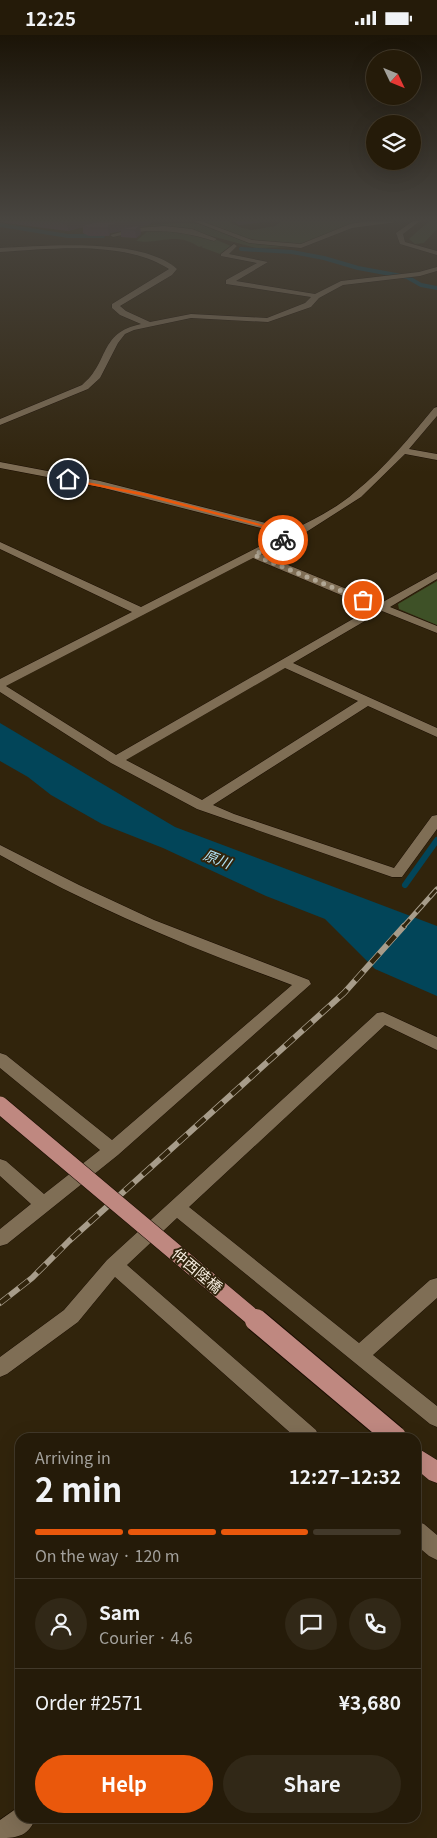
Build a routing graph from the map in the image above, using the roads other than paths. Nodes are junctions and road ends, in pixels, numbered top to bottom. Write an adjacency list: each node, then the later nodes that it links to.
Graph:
1 (116, 305): 3 (street)
2 (308, 305): 3 (street)
3 (148, 324): 5 (street)
4 (437, 410): 6 (street)
5 (0, 422)
6 (403, 451): 7 (street); 9 (street)
7 (437, 457)
8 (2, 465): 9 (street)
9 (296, 534): 11 (street)
10 (0, 545): 14 (street)
11 (254, 555): 13 (street); 14 (street)
12 (437, 575): 13 (street)
13 (381, 607): 15 (street); 16 (street)
14 (142, 612): 17 (street)
15 (437, 630)
16 (284, 663): 18 (street); 20 (street)
17 (0, 686): 20 (street)
18 (367, 701): 19 (street); 21 (street)
19 (437, 733)
20 (116, 760): 21 (street)
21 (202, 806): 22 (street)
22 (437, 819)
23 (0, 849): 27 (street)
24 (437, 1044): 30 (street)
25 (0, 1059): 27 (street)
26 (0, 1105): 38 (main road, 仲西陸橋, bridge)
27 (112, 1150): 29 (street)
28 (0, 1166): 29 (street)
29 (44, 1205): 31 (street)
30 (177, 1207): 32 (street); 34 (street)
31 (0, 1239)
32 (114, 1265): 35 (street); 37 (street)
33 (437, 1286): 34 (street)
34 (360, 1354): 36 (street)
35 (0, 1368)
36 (437, 1418)
37 (305, 1433)
38 (390, 1433)
39 (421, 1460): 40 (main road)
40 (437, 1473)
41 (421, 1535): 42 (street)
42 (437, 1549)
43 (16, 1823): 44 (street)
44 (0, 1836)

